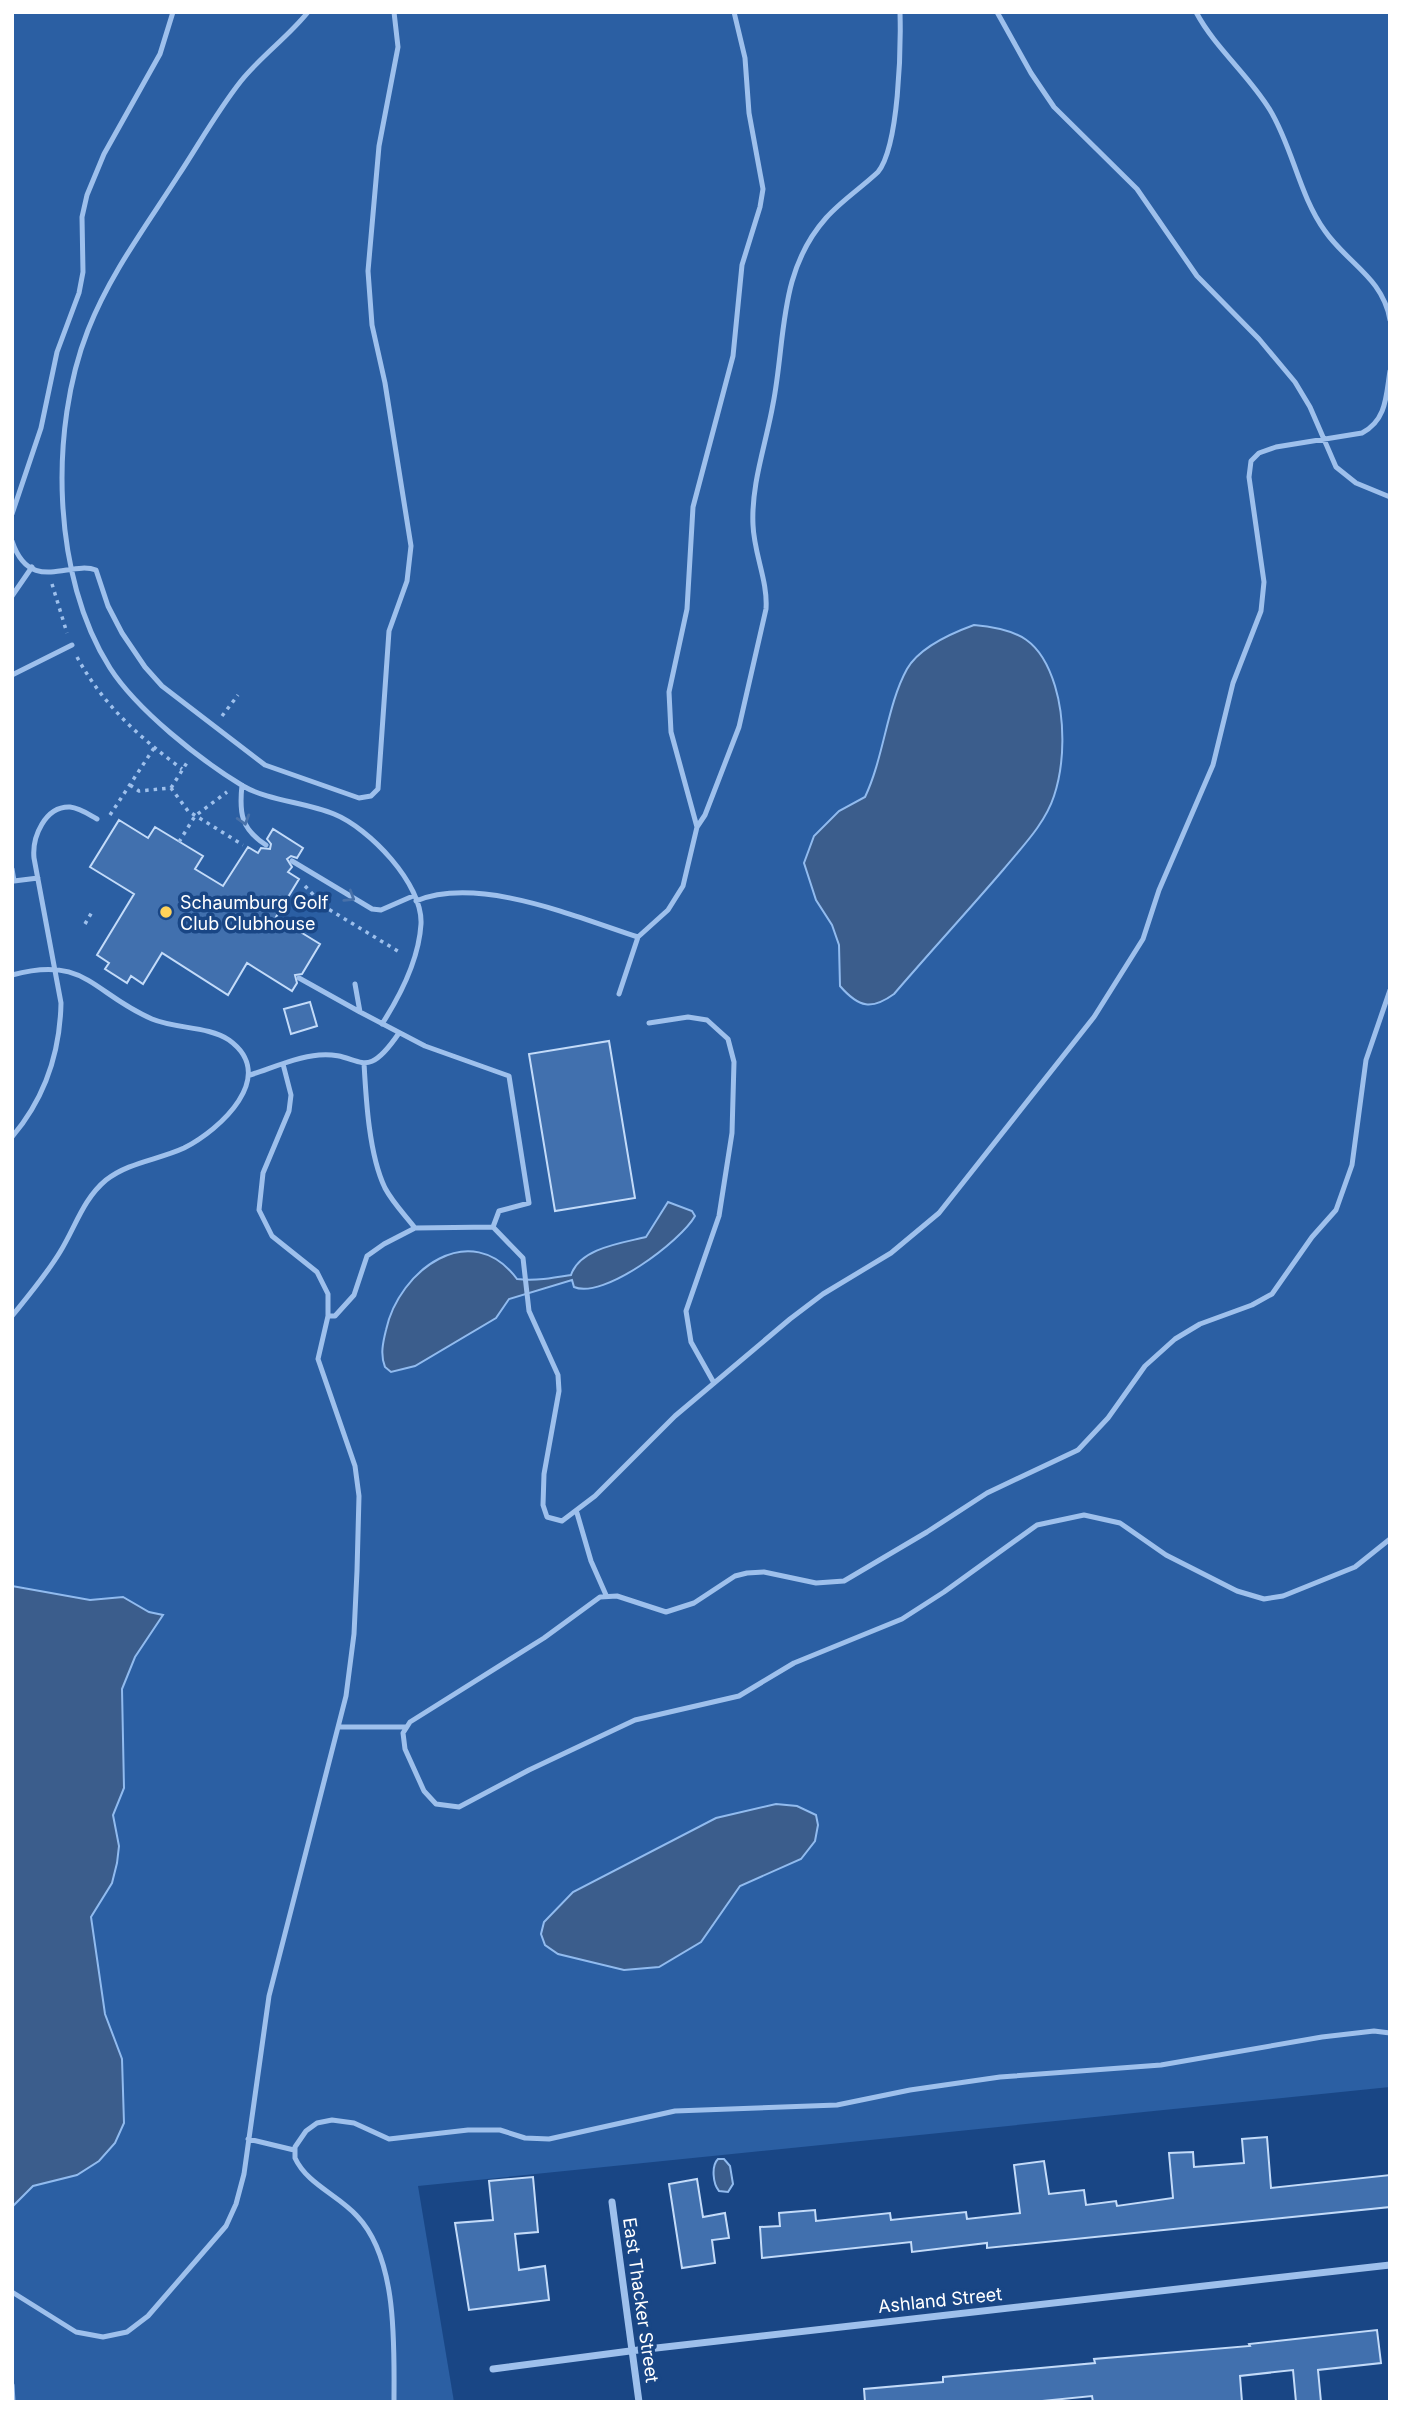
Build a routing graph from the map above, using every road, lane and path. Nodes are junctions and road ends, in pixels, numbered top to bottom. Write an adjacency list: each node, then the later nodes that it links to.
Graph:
1 (173, 12): 12 (lane)
2 (308, 12): 15 (lane)
3 (394, 12): 15 (lane)
4 (734, 12): 27 (lane)
5 (900, 12): 27 (lane)
6 (997, 12): 10 (lane)
7 (1196, 12): 8 (lane)
8 (1390, 320)
9 (1390, 371): 10 (lane)
10 (1323, 439): 11 (lane); 58 (lane)
11 (1390, 497)
12 (12, 514)
13 (12, 541): 14 (lane)
14 (32, 567): 15 (lane); 16 (lane)
15 (72, 572): 22 (lane)
16 (12, 596)
17 (72, 645): 18 (lane)
18 (12, 675)
19 (154, 748): 21 (path)
20 (182, 769): 23 (path)
21 (130, 785): 23 (path); 24 (path)
22 (242, 785): 25 (path); 29 (lane, one-way to 29); 35 (lane)
23 (172, 788): 25 (path)
24 (110, 815)
25 (195, 816): 28 (path); 30 (path)
26 (97, 819): 33 (lane)
27 (697, 827): 38 (lane)
28 (179, 842)
29 (266, 845)
30 (245, 846)
31 (292, 861): 35 (lane, one-way to 35)
32 (12, 869): 33 (lane)
33 (38, 878): 40 (lane)
34 (301, 881): 39 (path)
35 (414, 899): 38 (lane); 39 (lane)
36 (92, 912): 37 (path)
37 (85, 925)
38 (638, 937): 45 (lane)
39 (412, 960): 48 (lane)
40 (53, 967): 41 (lane); 52 (lane); 53 (lane)
41 (12, 975)
42 (299, 978): 46 (lane)
43 (355, 984): 46 (lane)
44 (1390, 990): 61 (lane)
45 (619, 994)
46 (360, 1012): 48 (lane)
47 (649, 1023): 58 (lane)
48 (382, 1024): 49 (lane)
49 (399, 1033): 50 (lane); 54 (lane)
50 (364, 1063): 51 (lane); 55 (lane)
51 (283, 1064): 52 (lane); 57 (lane)
52 (250, 1075): 56 (lane)
53 (12, 1137)
54 (493, 1227): 55 (lane); 59 (lane)
55 (415, 1228): 57 (lane)
56 (12, 1316)
57 (328, 1316): 62 (lane)
58 (714, 1383): 59 (lane)
59 (577, 1513): 61 (lane)
60 (1390, 1539): 63 (lane)
61 (606, 1595): 63 (lane)
62 (339, 1727): 63 (lane); 65 (lane)
63 (405, 1727)
64 (1390, 2033): 66 (lane)
65 (248, 2138): 66 (lane); 69 (lane)
66 (294, 2150): 74 (lane)
67 (612, 2202): 70 (street, East Thacker Street)
68 (1390, 2265): 70 (street, Ashland Street)
69 (12, 2292)
70 (630, 2351): 71 (street, Ashland Street); 75 (street, East Thacker Street)
71 (493, 2370)
72 (12, 2385): 73 (lane)
73 (13, 2402)
74 (394, 2402)
75 (639, 2402)

